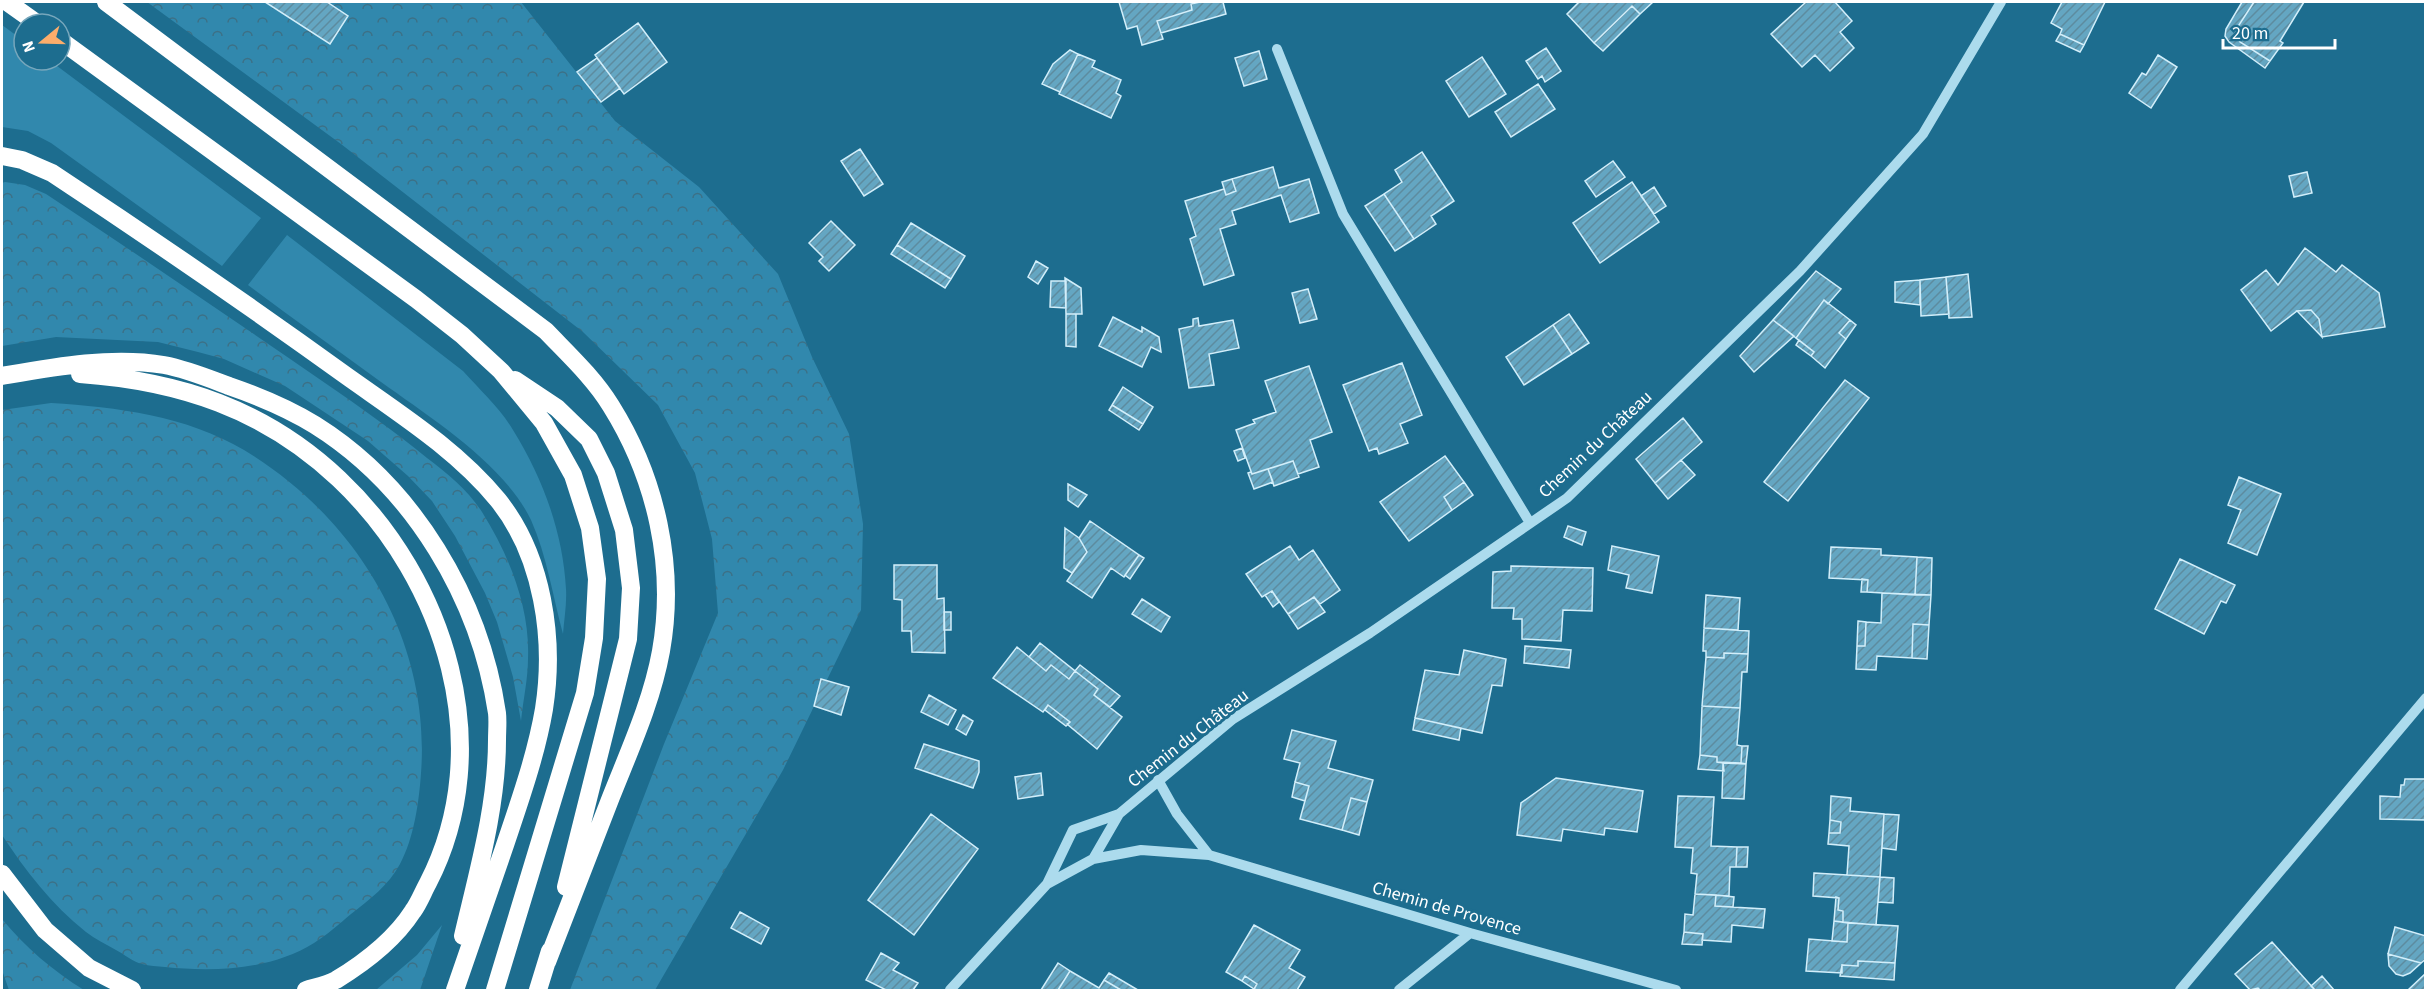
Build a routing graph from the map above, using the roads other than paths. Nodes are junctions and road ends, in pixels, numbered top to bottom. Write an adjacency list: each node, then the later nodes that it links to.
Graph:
1 (7, 2): 4 (highway)
2 (106, 2): 20 (highway)
3 (2001, 2): 11 (street, Chemin du Château)
4 (21, 12)
5 (72, 49): 9 (highway)
6 (1277, 49): 11 (street)
7 (2, 156): 24 (highway)
8 (33, 370): 10 (highway); 22 (highway); 23 (highway)
9 (501, 371): 20 (highway); 25 (highway)
10 (2, 376)
11 (1530, 523): 13 (street, Chemin du Château)
12 (2426, 698): 30 (street)
13 (1158, 780): 14 (street, Chemin du Château); 15 (street)
14 (1119, 814): 16 (street, Chemin du Château); 18 (street, Chemin du Château)
15 (1209, 855): 16 (street, Chemin de Provence); 19 (street, Chemin de Provence)
16 (1093, 859): 18 (street, Chemin du Château)
17 (2, 874): 21 (highway)
18 (1047, 884): 27 (street, Chemin du Château)
19 (1470, 933): 28 (street); 29 (street, Chemin de Provence)
20 (547, 962): 26 (highway)
21 (132, 990)
22 (306, 990)
23 (450, 990)
24 (455, 990)
25 (495, 990)
26 (538, 990)
27 (950, 990)
28 (1399, 990)
29 (1676, 990)
30 (2180, 990)

